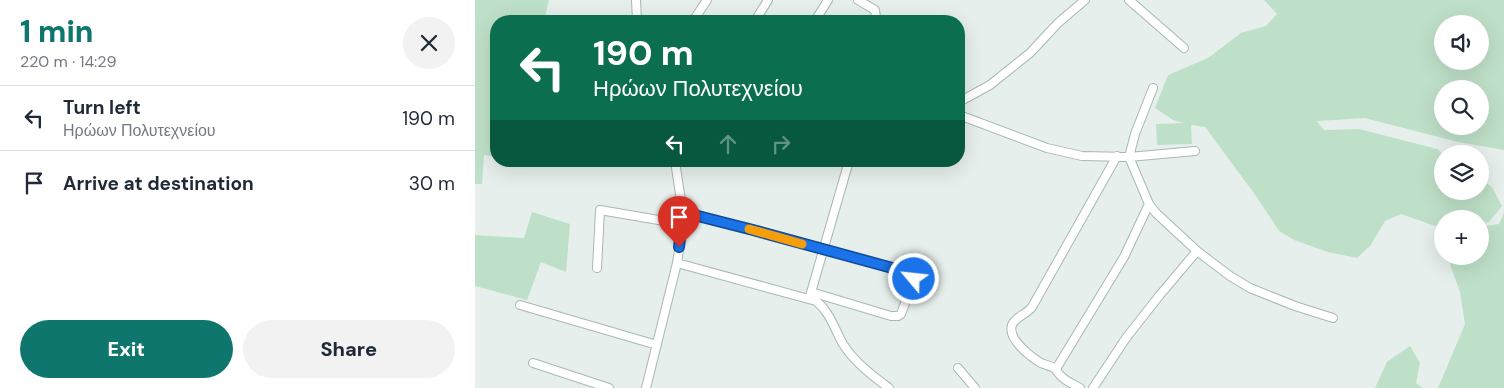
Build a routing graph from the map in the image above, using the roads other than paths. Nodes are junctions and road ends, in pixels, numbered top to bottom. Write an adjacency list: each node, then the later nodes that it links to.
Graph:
1 (636, 0): 8 (street)
2 (707, 0): 9 (street)
3 (768, 0): 10 (street)
4 (828, 0): 11 (street)
5 (858, 0): 12 (street)
6 (1085, 0): 15 (street)
7 (1129, 0): 13 (street)
8 (637, 15)
9 (697, 15)
10 (759, 15)
11 (819, 15)
12 (876, 15)
13 (1185, 48)
14 (1153, 88): 19 (street)
15 (965, 99)
16 (965, 117): 18 (street)
17 (1195, 151): 19 (street)
18 (1117, 156): 19 (street); 35 (street)
19 (1129, 157): 22 (street)
20 (676, 167): 23 (street)
21 (847, 167): 25 (street)
22 (1149, 204): 26 (street); 35 (street)
23 (683, 214): 24 (street); 25 (street)
24 (682, 224): 27 (street); 28 (street)
25 (824, 250): 29 (street); 29 (street)
26 (1197, 251): 31 (street); 41 (street)
27 (677, 263): 29 (street); 32 (street)
28 (597, 268)
29 (810, 295): 38 (street)
30 (520, 305): 32 (street)
31 (1333, 318)
32 (657, 346): 37 (street)
33 (533, 363): 36 (street)
34 (958, 368): 39 (street)
35 (1055, 369): 40 (street)
36 (609, 388)
37 (646, 388)
38 (889, 388)
39 (975, 388)
40 (1080, 388)
41 (1093, 388)

